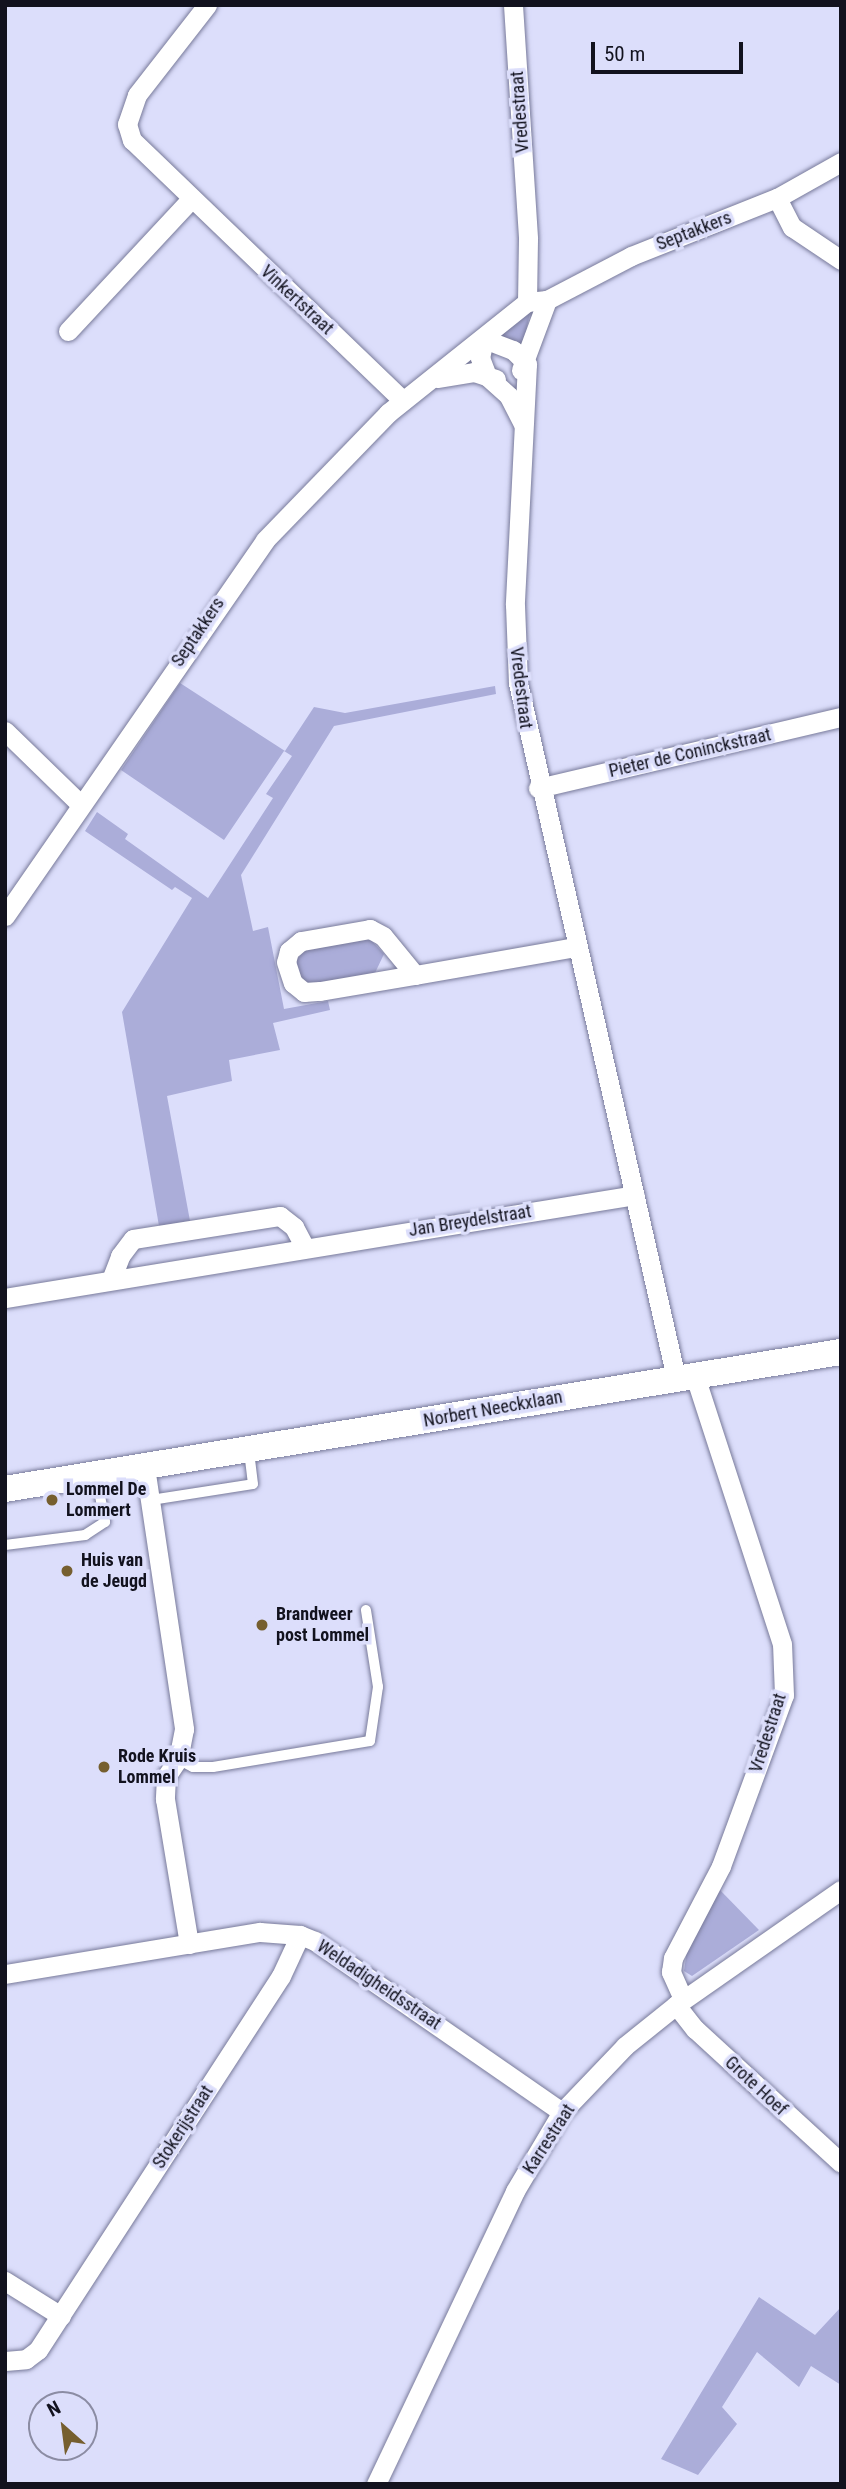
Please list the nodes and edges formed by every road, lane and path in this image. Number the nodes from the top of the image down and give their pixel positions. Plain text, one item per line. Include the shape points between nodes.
1 (206, 5) edge
2 (513, 5) edge
3 (841, 162) edge
4 (777, 198) junction
5 (190, 200) junction
6 (841, 260) edge
7 (547, 300) junction
8 (527, 302) junction
9 (68, 331) dead end
10 (484, 339) junction
11 (527, 364) junction
12 (487, 376) junction
13 (429, 380) junction
14 (402, 401) junction
15 (523, 424) junction
16 (841, 717) edge
17 (5, 730) edge
18 (538, 788) junction
19 (81, 805) junction
20 (5, 916) edge
21 (575, 947) junction
22 (415, 975) junction
23 (635, 1195) junction
24 (305, 1248) junction
25 (111, 1280) junction
26 (5, 1298) edge
27 (841, 1352) edge
28 (686, 1377) junction
29 (249, 1449) junction
30 (145, 1467) junction
31 (96, 1475) junction
32 (5, 1489) edge
33 (151, 1500) junction
34 (5, 1545) edge
35 (366, 1610) dead end
36 (178, 1759) junction
37 (841, 1890) edge
38 (300, 1936) junction
39 (189, 1944) junction
40 (5, 1974) edge
41 (680, 2002) junction
42 (562, 2112) junction
43 (841, 2163) edge
44 (5, 2281) edge
45 (61, 2316) junction
46 (5, 2361) edge
47 (376, 2484) edge

1 - 5 street, Vinkertstraat via 137,95 127,124 145,156
2 - 8 street, Vredestraat via 528,239
3 - 4 street, Septakkers
4 - 6 street via 792,227
4 - 7 street, Septakkers via 631,256
5 - 9 street
5 - 14 street, Vinkertstraat
7 - 8 street, Septakkers
7 - 11 street via 530,338
8 - 10 street, Septakkers
10 - 11 street via 513,349
10 - 12 street via 480,358
10 - 13 street, Septakkers
11 - 12 street, Septakkers via 515,378 503,382
11 - 15 street, Vredestraat
12 - 13 street, Septakkers via 456,373
12 - 15 street via 509,396
13 - 14 street, Septakkers
14 - 19 street, Septakkers via 325,473 265,540
15 - 18 street, Vredestraat via 514,642
16 - 18 street, Pieter de Coninckstraat
17 - 19 street
18 - 21 street, Vredestraat
19 - 20 street, Septakkers
21 - 22 street
21 - 23 street, Vredestraat
22 - 22 street via 304,992 286,973 286,962 289,951 301,941 370,929 383,936
23 - 24 street, Jan Breydelstraat
23 - 28 street, Vredestraat
24 - 25 street, Jan Breydelstraat
24 - 25 street via 294,1227 280,1216 133,1240 120,1256
25 - 26 street, Jan Breydelstraat
27 - 28 main road, Norbert Neeckxlaan
28 - 29 main road, Norbert Neeckxlaan
28 - 41 street, Vredestraat via 782,1644 784,1695 721,1866 673,1958 671,1972
29 - 30 main road, Norbert Neeckxlaan
29 - 33 lane via 253,1484
30 - 31 main road, Norbert Neeckxlaan
30 - 33 street
31 - 32 main road, Norbert Neeckxlaan
31 - 34 lane via 106,1522 85,1535
33 - 36 street via 184,1729
35 - 36 lane via 378,1687 370,1741 213,1767 193,1767
36 - 39 street via 166,1777 165,1799
37 - 41 street, Karrestraat
38 - 39 street, Weldadigheidsstraat via 260,1932
38 - 42 street, Weldadigheidsstraat via 315,1941
38 - 45 street, Stokerijstraat via 281,1976
39 - 40 street, Weldadigheidsstraat
41 - 42 street, Karrestraat via 625,2046
41 - 43 street, Grote Hoef via 695,2029
42 - 47 street, Karrestraat via 515,2191
44 - 45 street
45 - 46 street, Stokerijstraat via 38,2350 26,2359

